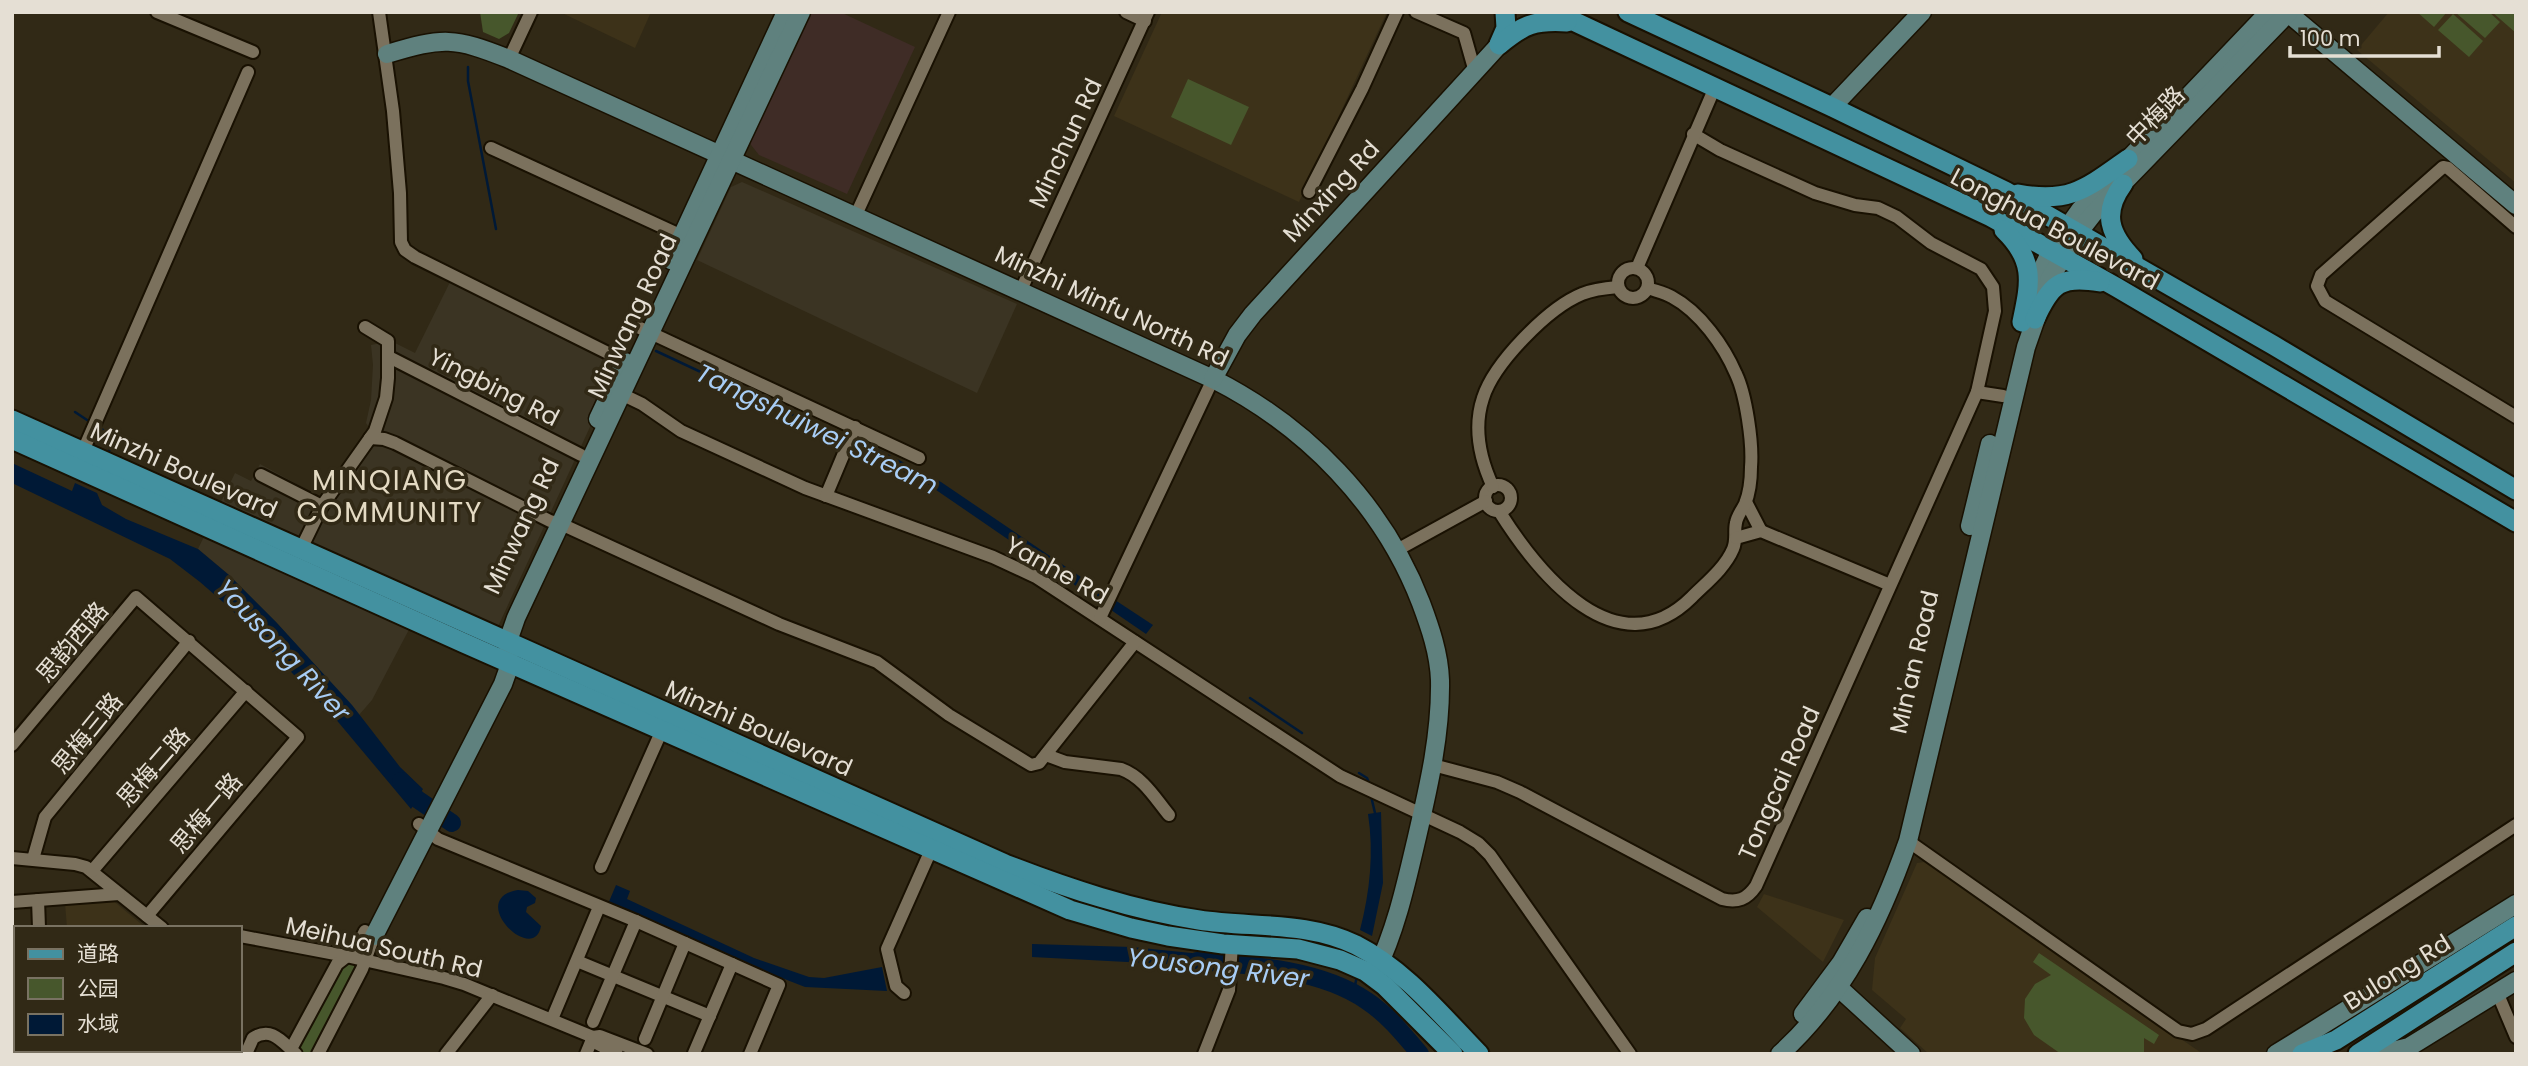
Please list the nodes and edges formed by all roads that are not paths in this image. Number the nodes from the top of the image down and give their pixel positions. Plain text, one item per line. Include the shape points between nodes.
1 (157, 12) edge
2 (379, 12) edge
3 (531, 12) edge
4 (786, 12) edge
5 (801, 12) edge
6 (949, 12) edge
7 (1126, 12) edge
8 (1397, 12) edge
9 (1416, 12) edge
10 (1505, 12) edge
11 (1554, 12) edge
12 (1922, 12) edge
13 (2269, 12) edge
14 (1629, 13) edge
15 (2289, 13) edge
16 (1147, 16) edge
17 (1577, 23) junction
18 (1499, 45) junction
19 (253, 52) dead end
20 (387, 54) junction
21 (509, 59) junction
22 (248, 72) dead end
23 (1475, 72) junction
24 (1714, 87) junction
25 (1832, 107) junction
26 (1693, 134) junction
27 (491, 148) dead end
28 (726, 157) junction
29 (2128, 159) junction
30 (2123, 184) junction
31 (2005, 191) junction
32 (1308, 192) dead end
33 (2516, 205) edge
34 (855, 217) junction
35 (1991, 217) junction
36 (2516, 227) edge
37 (2073, 229) junction
38 (682, 236) junction
39 (2056, 254) junction
40 (1637, 268) junction
41 (2144, 270) junction
42 (1618, 287) junction
43 (2116, 287) junction
44 (1648, 288) junction
45 (1021, 290) junction
46 (2029, 321) junction
47 (365, 327) dead end
48 (645, 330) junction
49 (389, 357) junction
50 (630, 364) junction
51 (1213, 379) junction
52 (617, 392) junction
53 (1977, 392) junction
54 (2003, 396) junction
55 (2516, 417) edge
56 (853, 431) junction
57 (14, 433) edge
58 (370, 438) junction
59 (581, 455) junction
60 (85, 458) junction
61 (919, 458) dead end
62 (108, 472) junction
63 (261, 475) dead end
64 (1493, 487) junction
65 (2516, 490) edge
66 (826, 496) junction
67 (1486, 501) junction
68 (1746, 502) junction
69 (322, 506) junction
70 (1499, 511) junction
71 (2516, 522) edge
72 (556, 523) junction
73 (1761, 531) junction
74 (1736, 538) junction
75 (302, 549) junction
76 (1396, 550) junction
77 (1891, 585) junction
78 (1101, 615) junction
79 (189, 641) junction
80 (1135, 642) junction
81 (504, 650) junction
82 (246, 691) junction
83 (662, 730) junction
84 (12, 745) edge
85 (1046, 755) junction
86 (1433, 765) junction
87 (1422, 814) junction
88 (1169, 815) dead end
89 (424, 825) junction
90 (2516, 825) edge
91 (1909, 841) junction
92 (931, 850) junction
93 (12, 858) edge
94 (33, 859) junction
95 (601, 867) dead end
96 (92, 871) junction
97 (119, 894) junction
98 (38, 900) junction
99 (12, 902) edge
100 (2516, 904) edge
101 (599, 907) junction
102 (147, 916) junction
103 (636, 922) junction
104 (39, 926) edge
105 (160, 926) edge
106 (2516, 926) edge
107 (370, 934) junction
108 (242, 936) edge
109 (685, 943) junction
110 (1232, 951) junction
111 (2516, 952) edge
112 (346, 956) junction
113 (365, 960) junction
114 (577, 961) junction
115 (1366, 962) junction
116 (732, 964) junction
117 (613, 976) junction
118 (2516, 981) edge
119 (1839, 988) junction
120 (900, 989) dead end
121 (2497, 992) junction
122 (492, 995) junction
123 (663, 997) junction
124 (710, 1016) junction
125 (552, 1019) junction
126 (593, 1022) dead end
127 (593, 1037) junction
128 (2516, 1037) edge
129 (645, 1039) dead end
130 (294, 1051) edge
131 (694, 1053) edge
132 (246, 1054) edge
133 (318, 1054) edge
134 (446, 1054) edge
135 (586, 1054) edge
136 (617, 1054) edge
137 (646, 1054) edge
138 (750, 1054) edge
139 (1204, 1054) edge
140 (1453, 1054) edge
141 (1479, 1054) edge
142 (1630, 1054) edge
143 (1764, 1054) edge
144 (1780, 1054) edge
145 (1911, 1054) edge
146 (2276, 1054) edge
147 (2302, 1054) edge
148 (2358, 1054) edge
149 (2380, 1054) edge

1 - 19 street
2 - 20 street
3 - 21 street
4 - 28 main road, Minwang Rd
5 - 28 main road, Minwang Road
6 - 34 street
7 - 16 street
8 - 32 street
9 - 23 street via 1464,33
10 - 18 main road via 1506,28
11 - 17 main road, Longhua Boulevard
12 - 25 main road
13 - 29 main road, 中梅路
14 - 25 main road, Longhua Boulevard
15 - 30 main road, 中梅路
15 - 33 main road
16 - 45 street, Minchun Rd
17 - 18 main road via 1535,22
17 - 24 main road, Longhua Boulevard
18 - 23 main road, Minxing Rd
20 - 21 main road, Minzhi Minfu North Rd via 438,40 479,47
20 - 50 street via 405,250
21 - 28 main road, Minzhi Minfu North Rd
22 - 60 street via 99,415
23 - 51 main road, Minxing Rd via 1252,314
24 - 26 street
24 - 35 main road, Longhua Boulevard
25 - 31 main road, Longhua Boulevard
26 - 40 street
26 - 53 street, Tongcai Road via 1815,193 1887,211 1931,243 1980,269 1996,298
27 - 38 street
28 - 34 main road, Minzhi Minfu North Rd
28 - 38 main road, Minwang Rd
28 - 48 main road, Minwang Road
29 - 31 main road via 2088,187 2066,196
29 - 37 main road, 中梅路
30 - 37 main road, 中梅路
30 - 41 main road via 2111,206 2111,225 2119,244
31 - 37 main road, Longhua Boulevard
34 - 45 main road, Minzhi Minfu North Rd
35 - 39 main road, Longhua Boulevard
35 - 46 main road via 2020,247 2029,271
36 - 55 street via 2443,167 2321,275 2317,286 2325,300
37 - 39 main road, 中梅路
37 - 41 main road, Longhua Boulevard
38 - 48 main road, Minwang Rd
39 - 43 main road, Longhua Boulevard
39 - 46 main road, Min'an Road via 2028,300
40 - 42 street via 1620,274
40 - 44 street via 1648,278
41 - 65 main road, Longhua Boulevard
42 - 44 street via 1624,295 1636,298
42 - 64 street via 1580,295 1557,309 1490,382 1482,399 1478,430 1482,464
43 - 46 main road via 2086,280 2064,281 2052,288
43 - 71 main road, Longhua Boulevard
44 - 68 street via 1691,310 1737,374 1746,407 1752,467
45 - 51 main road, Minzhi Minfu North Rd
46 - 54 main road, Min'an Road
46 - 91 main road, Min'an Road
47 - 49 street via 388,341
48 - 50 main road, Minwang Rd
48 - 56 street
49 - 58 street via 386,398
49 - 59 street, Yingbing Rd
50 - 52 main road, Minwang Rd
51 - 76 main road, Minzhi Minfu North Rd via 1268,411 1311,444 1349,483
51 - 78 street
52 - 59 main road, Minwang Rd
52 - 66 street, Yanhe Rd via 681,431
52 - 72 main road, Minwang Road
53 - 54 street
53 - 77 street, Tongcai Road
54 - 143 main road, Min'an Road via 1890,864 1870,912 1840,963 1811,1006
56 - 61 street
56 - 66 street
57 - 60 main road, Minzhi Boulevard
58 - 69 street
58 - 72 street via 405,448
59 - 72 main road, Minwang Rd
60 - 62 main road, Minzhi Boulevard
62 - 75 main road, Minzhi Boulevard
62 - 81 main road, Minzhi Boulevard
63 - 69 street
64 - 67 street via 1486,493
64 - 70 street via 1504,486 1511,495 1508,507
66 - 78 street, Yanhe Rd via 1018,568
67 - 70 street
67 - 76 street
68 - 73 street
68 - 74 street via 1735,523
69 - 75 street
70 - 74 street via 1525,550 1581,606 1628,624 1663,619 1687,602 1719,569
72 - 81 main road, Minwang Road
72 - 85 street via 779,624 877,662 949,715 1031,765
73 - 74 street
73 - 77 street
75 - 81 main road, Minzhi Boulevard
76 - 86 main road, Minzhi Minfu North Rd via 1426,616 1436,654 1440,678
77 - 86 street, Tongcai Road via 1756,886 1742,900 1722,898 1508,786
78 - 80 street, Yanhe Rd
79 - 82 street
79 - 84 street, 思韵西路 via 136,597
79 - 94 street, 思梅三路 via 46,817
80 - 85 street
80 - 87 street, Yanhe Rd via 1323,765
81 - 83 main road, Minzhi Boulevard
81 - 89 main road via 503,684
81 - 115 main road, Minzhi Boulevard via 1047,880 1174,916 1311,931
82 - 96 street, 思梅二路
82 - 102 street, 思梅一路 via 298,737
83 - 92 main road, Minzhi Boulevard
83 - 95 street
85 - 88 street via 1130,772
86 - 87 main road, Minzhi Minfu North Rd
87 - 115 main road, Minzhi Minfu North Rd via 1394,927
87 - 142 street, Yanhe Rd via 1460,832 1490,855
89 - 101 street via 438,839
89 - 107 main road
90 - 91 street via 2192,1034 2178,1031
91 - 119 main road, Min'an Road via 1865,945
92 - 110 main road, Minzhi Boulevard via 1070,910
92 - 120 street via 887,948
93 - 94 street
94 - 96 street
96 - 97 street
97 - 98 street
97 - 102 street
98 - 99 street
98 - 104 street
100 - 146 main road
101 - 103 street
101 - 114 street
102 - 105 street
103 - 109 street
103 - 117 street
106 - 147 main road, Bulong Rd via 2336,1040
107 - 112 street
107 - 113 street
108 - 112 street, Meihua South Rd
109 - 116 street
109 - 123 street
110 - 115 main road, Minzhi Boulevard via 1298,949
110 - 139 street via 1225,1002
111 - 148 main road, Bulong Rd
112 - 113 street, Meihua South Rd
112 - 130 street via 337,964
113 - 122 street, Meihua South Rd via 444,978
113 - 133 street
114 - 117 street
114 - 125 street
115 - 140 main road, Minzhi Boulevard
115 - 141 main road, Minzhi Boulevard via 1406,979
116 - 124 street
116 - 138 street via 779,985
117 - 123 street
117 - 126 street
118 - 121 main road
119 - 144 main road, Min'an Road
119 - 145 main road
121 - 128 street
121 - 149 main road via 2409,1047
122 - 125 street, Meihua South Rd
122 - 134 street
123 - 124 street
123 - 129 street
124 - 131 street
125 - 127 street, Meihua South Rd
127 - 135 street
127 - 136 street
127 - 137 street
130 - 132 street via 266,1032 253,1038

